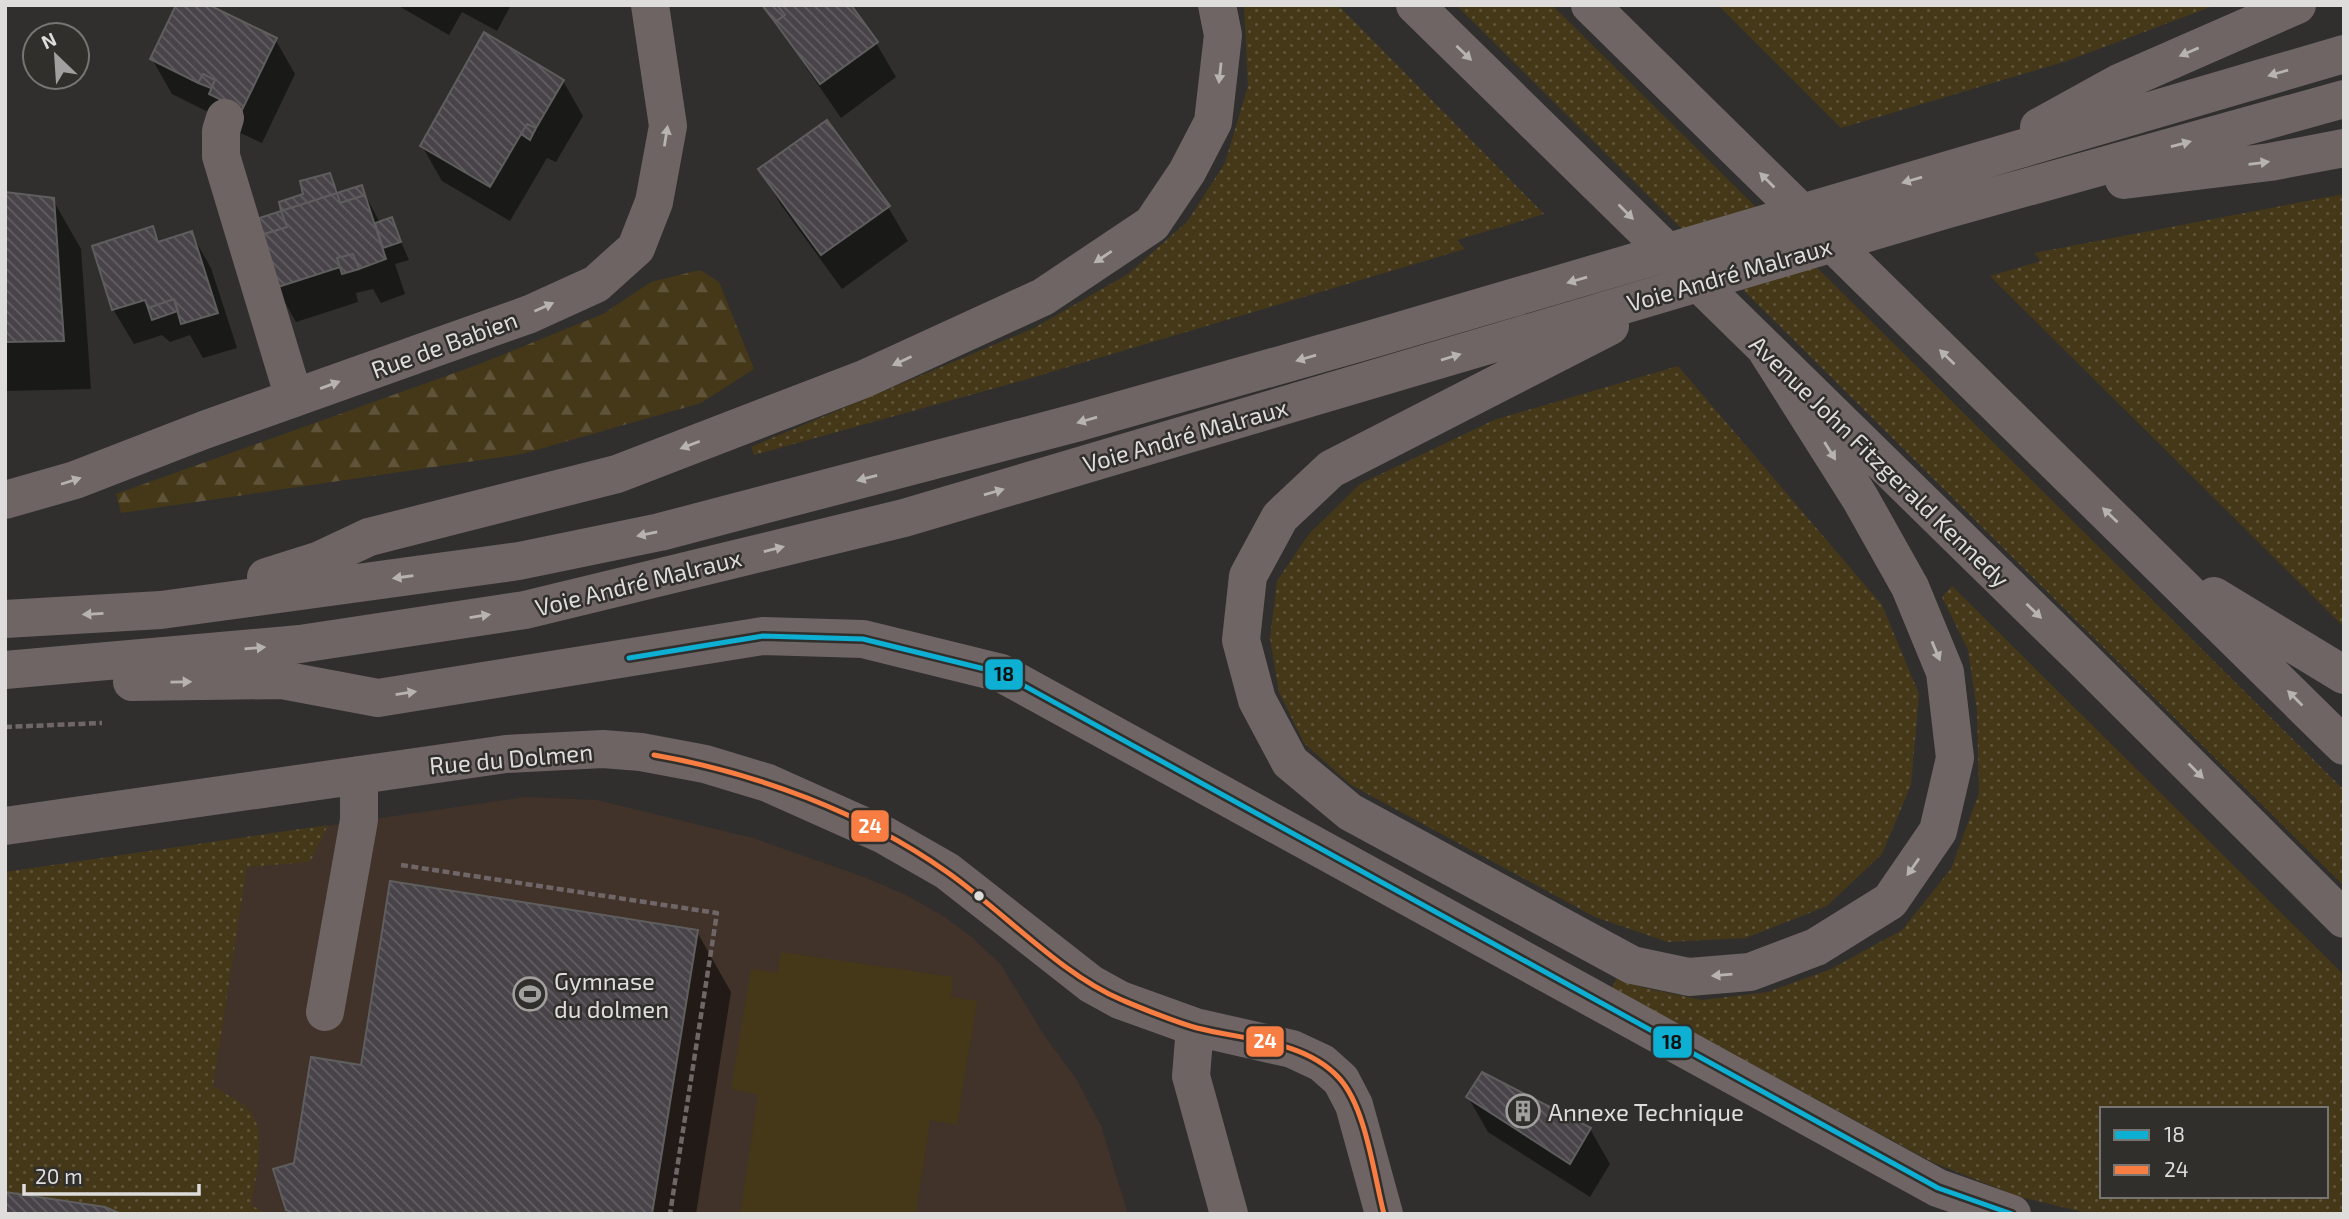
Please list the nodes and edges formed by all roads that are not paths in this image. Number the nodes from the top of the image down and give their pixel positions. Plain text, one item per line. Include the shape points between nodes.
1 (650, 5) edge
2 (1217, 5) edge
3 (1415, 5) edge
4 (1590, 5) edge
5 (1600, 5) edge
6 (2297, 5) edge
7 (1629, 43) junction
8 (2344, 54) edge
9 (2344, 99) edge
10 (225, 118) dead end
11 (2344, 148) edge
12 (1978, 161) junction
13 (1997, 195) junction
14 (1681, 288) junction
15 (1768, 351) junction
16 (293, 398) junction
17 (5, 500) edge
18 (2160, 562) junction
19 (161, 610) junction
20 (5, 619) edge
21 (11, 670) edge
22 (2344, 676) edge
23 (2344, 746) edge
24 (359, 775) junction
25 (5, 826) edge
26 (2344, 919) edge
27 (325, 1012) dead end
28 (1195, 1027) junction
29 (1229, 1214) edge
30 (1384, 1214) edge
31 (2012, 1214) edge

16 -> 1 street, Rue de Babien via 530,314 596,284 636,248 654,202 668,126
2 -> 19 main road via 1223,35 1213,122 1187,172 1152,224 1042,296 864,379 617,474 369,537 320,560
3 -> 15 main road, Avenue John Fitzgerald Kennedy
4 - 7 main road
5 - 7 main road
6 -> 12 main road via 2119,83
18 -> 7 main road
8 -> 12 main road, Voie André Malraux
13 -> 9 main road, Voie André Malraux
10 - 16 street via 221,156
13 -> 11 main road via 2270,162
12 -> 19 main road, Voie André Malraux via 1079,422 660,532 519,561
13 - 14 main road, Voie André Malraux
15 -> 14 main road via 1910,587 1945,672 1955,758 1938,831 1890,901 1816,947 1750,972 1689,977 1632,965 1350,812 1290,762 1257,700 1241,640 1248,576 1280,517 1331,469
21 -> 14 main road, Voie André Malraux via 300,644 526,610 904,518
15 -> 26 main road, Avenue John Fitzgerald Kennedy
17 -> 16 street, Rue de Babien via 75,480
18 - 22 main road
23 -> 18 main road
19 -> 20 main road, Voie André Malraux
21 -> 31 main road via 68,683 282,680 378,698 763,636 863,639 1001,673 1938,1188
24 - 25 street, Rue du Dolmen
24 - 27 street via 359,820
24 - 28 street, Rue du Dolmen via 568,749 641,752 705,764 768,783 884,835 947,872 1091,984 1120,1000
28 - 29 street via 1191,1076
28 - 30 street, Rue du Dolmen via 1292,1049 1322,1063 1341,1080 1362,1125

